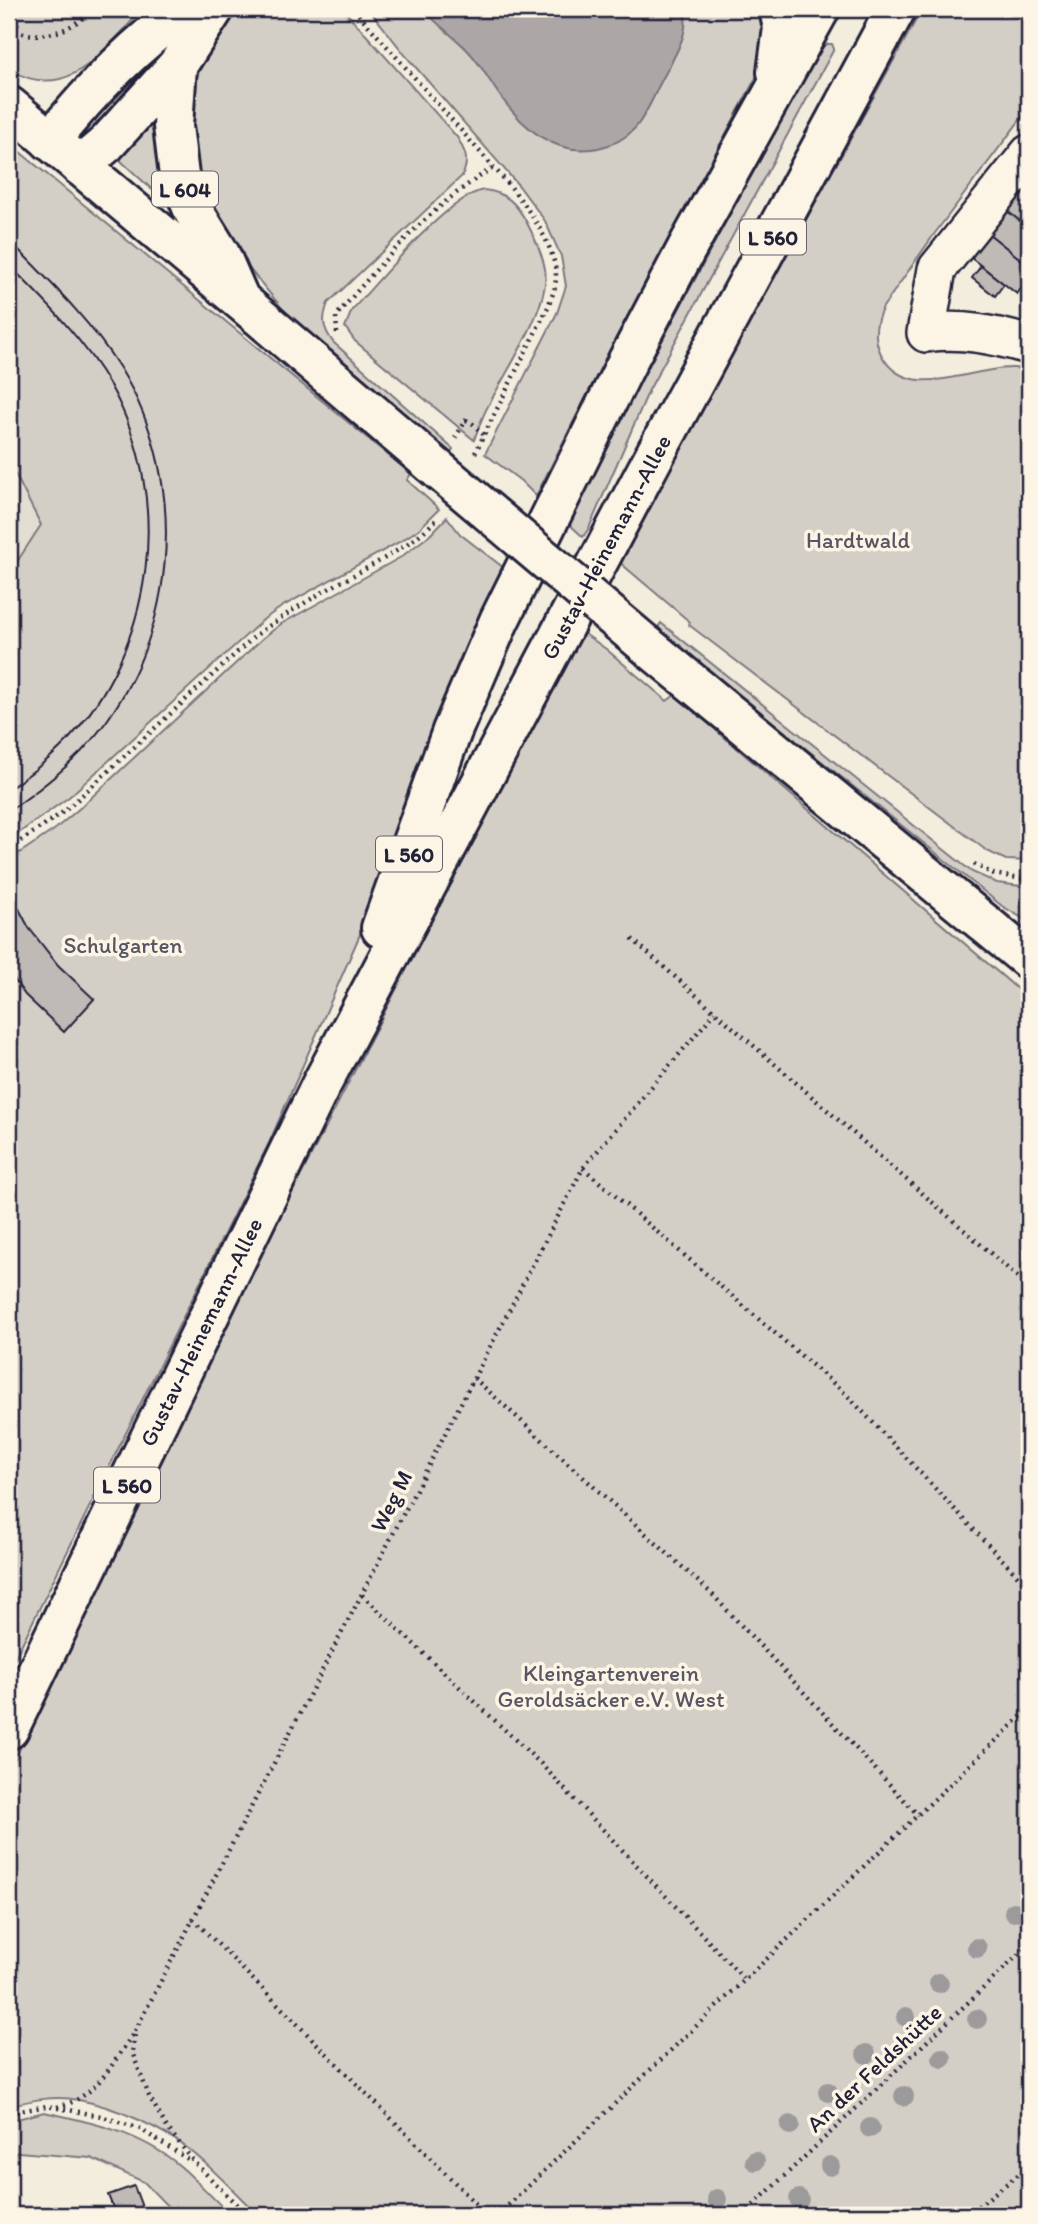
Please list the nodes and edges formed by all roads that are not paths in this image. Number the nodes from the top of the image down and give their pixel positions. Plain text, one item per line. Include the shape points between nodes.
1 (185, 9) edge
2 (214, 9) edge
3 (779, 9) edge
4 (820, 9) edge
5 (893, 9) edge
6 (177, 66) junction
7 (774, 93) junction
8 (9, 106) edge
9 (50, 141) junction
10 (1029, 154) edge
11 (80, 166) junction
12 (240, 300) junction
13 (1029, 345) edge
14 (1029, 960) edge
15 (320, 1087) junction
16 (9, 1728) edge

1 - 9 main road via 108,74
2 - 6 main road, L 604
3 - 7 main road via 783,29
4 - 7 main road, Gustav-Heinemann-Allee / L 560
5 - 15 main road, Gustav-Heinemann-Allee / L 560
6 - 11 main road, L 604
6 - 12 main road, L 604 via 173,126 179,176
7 - 15 main road, Gustav-Heinemann-Allee / L 560 via 628,360 499,621 452,731
8 - 9 main road
9 - 11 main road
10 - 13 street via 937,269 926,332 987,334
11 - 12 main road
12 - 14 main road, bridge via 456,457 645,644
15 - 16 main road, Gustav-Heinemann-Allee / L 560

